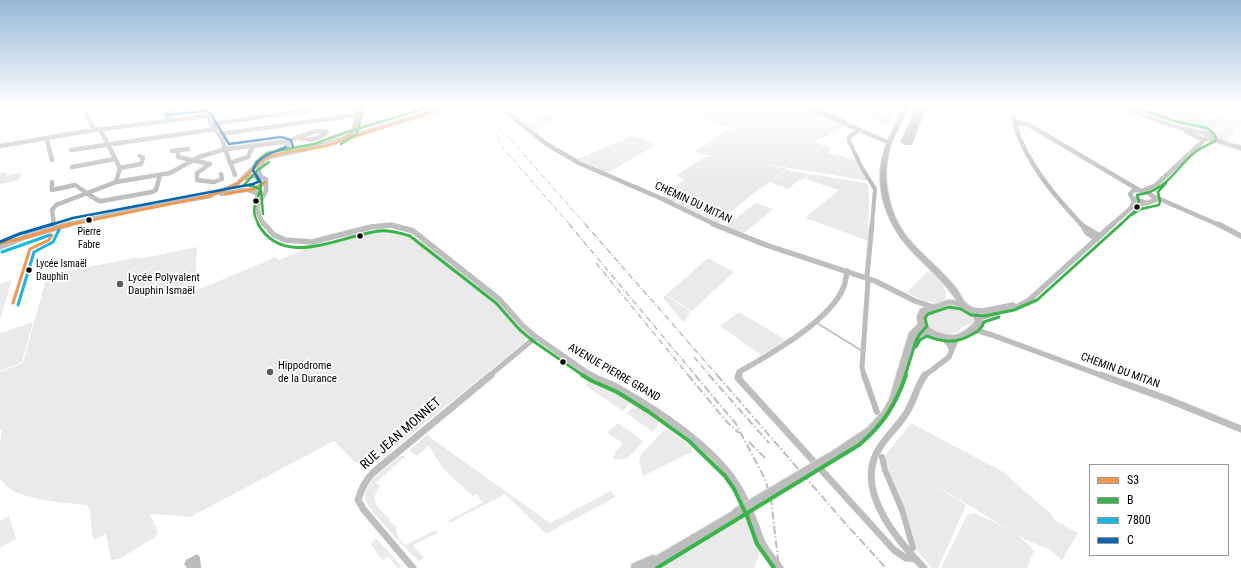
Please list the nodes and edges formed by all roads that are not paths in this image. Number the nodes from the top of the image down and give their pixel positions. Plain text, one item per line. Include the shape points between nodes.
1 (79, 133) edge
2 (102, 133) edge
3 (193, 133) edge
4 (231, 133) edge
5 (308, 133) edge
6 (326, 133) edge
7 (359, 133) edge
8 (532, 133) edge
9 (865, 133) edge
10 (895, 133) edge
11 (1017, 133) edge
12 (1042, 133) edge
13 (1190, 133) edge
14 (220, 134) joint
15 (354, 134) joint
16 (1194, 134) junction
17 (297, 136) junction
18 (45, 138) junction
19 (346, 138) junction
20 (1208, 139) junction
21 (885, 141) dead end
22 (285, 143) junction
23 (1199, 143) junction
24 (109, 145) junction
25 (0, 146) edge
26 (253, 146) junction
27 (1241, 148) edge
28 (188, 149) dead end
29 (225, 149) junction
30 (71, 150) dead end
31 (178, 150) junction
32 (172, 151) dead end
33 (288, 152) junction
34 (140, 156) dead end
35 (269, 158) junction
36 (115, 159) junction
37 (52, 160) dead end
38 (193, 160) junction
39 (230, 163) junction
40 (72, 167) dead end
41 (120, 168) junction
42 (221, 174) dead end
43 (160, 175) junction
44 (235, 175) dead end
45 (261, 176) junction
46 (242, 179) junction
47 (1121, 180) junction
48 (52, 182) dead end
49 (116, 182) junction
50 (265, 182) junction
51 (237, 184) junction
52 (1156, 185) junction
53 (247, 190) junction
54 (1140, 190) junction
55 (1132, 191) junction
56 (88, 193) junction
57 (209, 196) junction
58 (1133, 198) junction
59 (1154, 198) junction
60 (1146, 203) junction
61 (258, 205) junction
62 (1131, 208) junction
63 (54, 228) junction
64 (1241, 236) edge
65 (20, 238) junction
66 (1099, 238) junction
67 (0, 242) edge
68 (0, 247) edge
69 (847, 271) junction
70 (948, 285) junction
71 (1034, 296) junction
72 (915, 301) junction
73 (949, 302) junction
74 (963, 304) junction
75 (933, 307) junction
76 (972, 310) junction
77 (923, 311) junction
78 (979, 321) junction
79 (922, 324) junction
80 (970, 330) junction
81 (930, 332) junction
82 (992, 335) junction
83 (941, 336) junction
84 (536, 337) junction
85 (957, 337) junction
86 (952, 350) junction
87 (908, 352) junction
88 (1241, 429) edge
89 (672, 552) junction
90 (915, 559) junction
91 (412, 568) edge
92 (636, 568) edge
93 (647, 568) edge
94 (780, 568) edge
95 (924, 568) edge

1 - 18 street
2 - 24 street
3 - 24 street
4 - 14 street
5 - 17 street
6 - 17 street via 309,140
7 - 15 street
8 - 69 street, CHEMIN DU MITAN via 583,165 658,197 701,220 766,245
9 - 21 street
10 - 70 main road via 884,161 888,212 904,239
11 - 66 street via 1029,160 1058,200 1083,226
12 - 47 street
13 - 16 main road
14 - 29 street
15 - 19 street
16 - 20 main road
16 - 23 street
17 - 22 street
18 - 25 street
18 - 37 street
19 - 33 street
19 - 35 street via 315,149
20 - 23 street
20 - 27 main road
22 - 26 street
22 - 33 street via 288,145
23 - 52 street
24 - 30 street
24 - 36 street
26 - 29 street
26 - 39 street via 249,156
28 - 31 street
29 - 38 street
29 - 39 street
31 - 32 street
31 - 38 street via 178,157
33 - 35 street
33 - 46 street via 264,160
34 - 41 street via 143,158 141,164
35 - 45 street via 259,167
36 - 40 street
36 - 41 street
38 - 42 street via 210,164 197,173 197,180 218,182 222,179
38 - 43 street via 173,172
39 - 44 street
41 - 49 street
43 - 49 street
43 - 56 street via 156,190 152,192 102,202
45 - 46 street
45 - 50 street via 265,178
46 - 51 street
47 - 54 street
47 - 55 street
48 - 56 street via 52,190 75,185
49 - 56 street
50 - 53 street via 259,187
50 - 61 street via 266,191
51 - 53 street via 238,188
51 - 57 street
52 - 54 street
52 - 59 street via 1152,191
53 - 57 street
53 - 61 street, AVENUE PIERRE GRAND via 257,193
54 - 55 street
54 - 59 street
55 - 58 street via 1130,194
56 - 63 street via 53,208
57 - 63 street
58 - 60 street
58 - 62 street
59 - 60 street
59 - 64 street
60 - 62 street
61 - 84 street, AVENUE PIERRE GRAND via 258,216 266,228 274,236 291,242 312,242 378,226 397,226 412,231 499,299
62 - 66 street
63 - 65 street
65 - 67 street
65 - 68 street
66 - 71 street
69 - 72 street, CHEMIN DU MITAN via 894,289
69 - 90 street via 844,288 827,310 795,337 740,372 738,378 894,550 906,558
70 - 73 main road via 951,294
70 - 74 main road
71 - 76 street via 1014,305 987,311
71 - 78 street via 1016,307
72 - 75 street, CHEMIN DU MITAN
72 - 77 street, CHEMIN DU MITAN
73 - 74 main road
73 - 75 main road
74 - 76 main road
75 - 77 main road
76 - 78 main road
77 - 79 main road via 920,317
78 - 80 main road
78 - 82 street, CHEMIN DU MITAN
79 - 81 main road
79 - 87 main road via 913,333
80 - 82 street, CHEMIN DU MITAN
80 - 85 main road
81 - 83 main road
81 - 87 main road via 923,332 917,336
82 - 88 street, CHEMIN DU MITAN
83 - 85 main road
83 - 86 street
84 - 91 street, RUE JEAN MONNET via 400,449 367,478 362,487 358,500 364,510
84 - 94 street, AVENUE PIERRE GRAND via 592,376 647,405 692,437 738,486 762,542
85 - 86 street
86 - 90 street via 948,358 925,375 919,383 906,415 881,445 873,465 872,488 876,502 889,527
87 - 89 main road, bridge via 893,400 870,431
89 - 92 main road
89 - 93 main road
90 - 95 street

